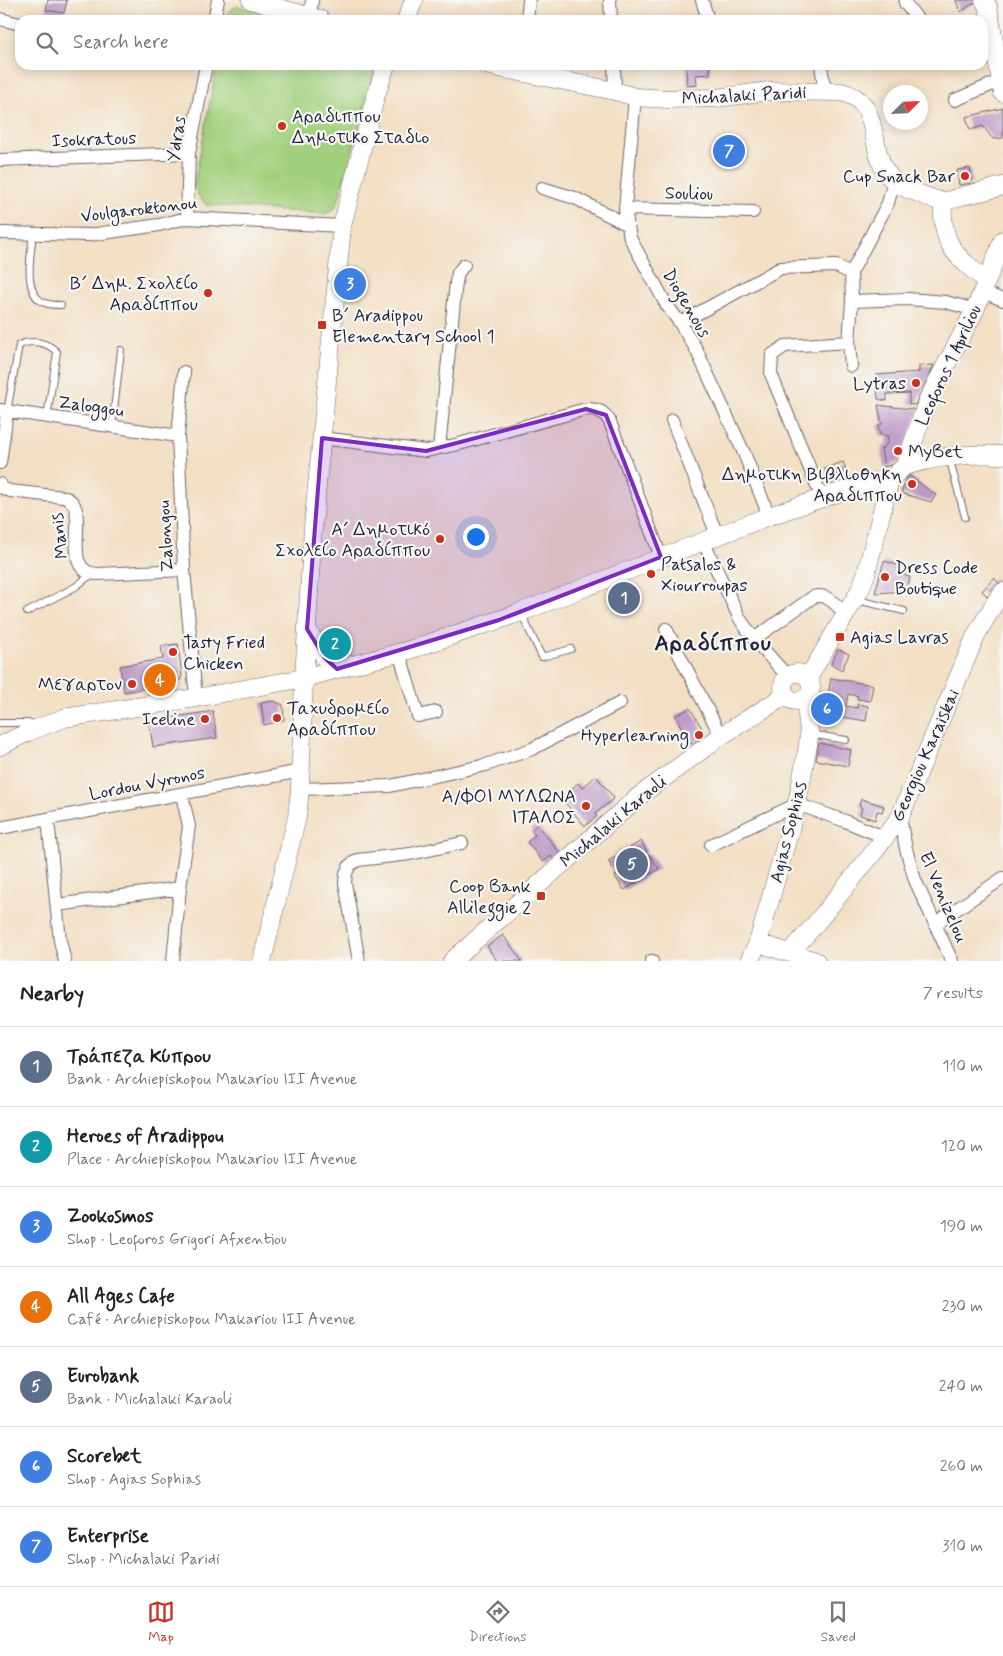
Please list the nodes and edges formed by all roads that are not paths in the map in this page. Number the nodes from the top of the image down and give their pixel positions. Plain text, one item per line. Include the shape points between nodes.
1 (218, 0) edge
2 (251, 0) edge
3 (414, 0) edge
4 (529, 0) edge
5 (610, 0) edge
6 (702, 0) edge
7 (906, 1) edge
8 (986, 4) edge
9 (314, 12) edge
10 (215, 15) edge
11 (408, 15) edge
12 (528, 15) edge
13 (611, 15) edge
14 (706, 15) edge
15 (915, 15) edge
16 (0, 19) edge
17 (15, 23) edge
18 (1003, 23) edge
19 (205, 70) edge
20 (384, 70) edge
21 (526, 70) edge
22 (614, 70) edge
23 (822, 70) edge
24 (1002, 87) edge
25 (615, 91) junction
26 (825, 92) junction
27 (636, 98) junction
28 (955, 100) dead end
29 (190, 153) junction
30 (0, 160) edge
31 (894, 181) junction
32 (1003, 186) edge
33 (542, 188) dead end
34 (943, 201) junction
35 (625, 209) junction
36 (753, 212) dead end
37 (187, 218) junction
38 (628, 225) junction
39 (342, 226) junction
40 (0, 234) edge
41 (33, 234) junction
42 (1003, 240) edge
43 (464, 265) dead end
44 (851, 273) junction
45 (985, 287) junction
46 (1003, 300) edge
47 (852, 301) junction
48 (61, 305) dead end
49 (975, 310) junction
50 (680, 323) junction
51 (849, 342) junction
52 (120, 350) dead end
53 (851, 366) dead end
54 (184, 372) dead end
55 (4, 411) edge
56 (47, 417) junction
57 (672, 420) dead end
58 (112, 426) junction
59 (178, 436) junction
60 (322, 438) junction
61 (439, 448) junction
62 (1003, 454) edge
63 (949, 456) junction
64 (0, 463) edge
65 (905, 466) junction
66 (890, 480) junction
67 (867, 483) junction
68 (0, 484) edge
69 (822, 498) junction
70 (884, 503) junction
71 (769, 516) junction
72 (965, 517) dead end
73 (710, 538) junction
74 (661, 558) junction
75 (184, 570) junction
76 (92, 574) junction
77 (1003, 592) edge
78 (855, 600) junction
79 (904, 611) dead end
80 (27, 612) dead end
81 (521, 612) junction
82 (846, 615) junction
83 (666, 628) dead end
84 (307, 629) junction
85 (754, 640) junction
86 (570, 649) dead end
87 (400, 652) junction
88 (337, 669) junction
89 (788, 677) junction
90 (304, 678) junction
91 (808, 678) junction
92 (786, 696) junction
93 (196, 698) junction
94 (805, 699) junction
95 (620, 703) dead end
96 (436, 712) dead end
97 (0, 723) edge
98 (42, 727) junction
99 (809, 734) junction
100 (720, 736) junction
101 (846, 740) dead end
102 (0, 746) edge
103 (301, 771) junction
104 (300, 789) junction
105 (182, 795) junction
106 (797, 804) junction
107 (900, 817) junction
108 (48, 819) junction
109 (0, 828) edge
110 (884, 837) junction
111 (462, 843) dead end
112 (711, 845) dead end
113 (1003, 878) edge
114 (180, 888) junction
115 (56, 905) junction
116 (936, 923) junction
117 (758, 943) junction
118 (790, 953) junction
119 (65, 961) edge
120 (173, 961) edge
121 (262, 961) edge
122 (359, 961) edge
123 (452, 961) edge
124 (749, 961) edge
125 (816, 961) edge
126 (952, 961) edge

1 - 10 street
2 - 9 main road
3 - 11 main road
4 - 12 street
5 - 13 street
6 - 14 street
7 - 15 street
8 - 18 main road
8 - 24 main road
16 - 17 street
19 - 29 street, Ydras
20 - 39 main road
21 - 25 main road, Michalaki Paridi
22 - 25 street
23 - 26 street
24 - 28 street
25 - 27 main road, Michalaki Paridi
26 - 27 main road, Michalaki Paridi via 769,90 717,98
26 - 31 main road, Michalaki Paridi via 851,94 860,99 871,120 878,156
27 - 35 street, Diogenous
29 - 30 street, Isokratous
29 - 37 street, Ydras
31 - 34 main road, Michalaki Paridi via 909,190
31 - 44 street via 888,203
32 - 34 main road
33 - 38 street via 575,198
34 - 45 main road via 942,219 950,246
35 - 36 street, Souliou
35 - 38 street, Diogenous
37 - 39 street, Voulgaroktonou
37 - 41 street, Voulgaroktonou via 89,234
38 - 50 street, Diogenous via 630,238 652,280
39 - 60 main road
40 - 41 street, Voulgaroktonou
41 - 48 lane via 31,289 37,299 46,304
42 - 45 main road, Leoforos 1 Apriliou
43 - 61 street via 456,282
44 - 47 street
44 - 50 street via 836,266 781,268
45 - 46 street
45 - 49 main road, Leoforos 1 Apriliou
47 - 49 street via 946,302
47 - 51 street
49 - 65 main road, Leoforos 1 Apriliou via 928,399
50 - 71 street, Diogenous via 696,349 744,453
51 - 53 street
51 - 69 street via 784,346 772,355 771,374
52 - 58 lane
54 - 59 street, Zalongou
55 - 56 street, Zaloggou
55 - 56 lane via 19,345 27,341 50,345 57,352
55 - 64 street
56 - 58 street, Zaloggou
57 - 73 street
58 - 59 street, Zaloggou
59 - 75 street, Zalongou
60 - 61 street via 395,449 426,451
60 - 84 main road
61 - 74 street via 586,409 601,410 610,422
62 - 63 main road
63 - 65 main road
63 - 72 lane
65 - 66 main road, Leoforos 1 Apriliou
66 - 67 main road
66 - 70 main road
67 - 69 main road
67 - 70 main road via 874,487
68 - 76 street, Manis via 10,491 70,500 76,509 77,560 84,571
69 - 71 main road
70 - 78 main road via 866,574
71 - 73 main road
73 - 74 main road
73 - 85 street via 732,604
74 - 81 main road
75 - 76 street, Manis
75 - 93 street, Zalongou
76 - 80 lane via 76,587
77 - 107 main road, Georgiou Karaiskai via 976,635
78 - 79 lane
78 - 82 main road
81 - 86 lane via 542,658
81 - 87 main road
82 - 85 street via 828,598 818,595
82 - 91 main road
83 - 100 street
84 - 88 main road via 325,658
84 - 90 main road
85 - 89 street
87 - 88 main road
87 - 96 street via 418,716
88 - 90 main road
89 - 91 main road via 796,673
89 - 92 main road via 784,684
90 - 93 main road
90 - 103 main road
91 - 94 main road via 811,687
92 - 94 main road via 793,701
92 - 100 main road, Michalaki Karaoli
93 - 98 main road via 64,718
94 - 99 main road, Agias Sophias
95 - 104 street via 532,749 486,765 390,786
97 - 98 lane via 29,723
98 - 102 main road
99 - 101 lane
99 - 106 main road, Agias Sophias
100 - 123 main road, Michalaki Karaoli via 638,797
103 - 104 main road
103 - 105 street, Lordou Vyronos
104 - 121 main road
105 - 108 street, Lordou Vyronos
105 - 114 street via 189,826
106 - 110 street
106 - 112 street
106 - 117 main road, Agias Sophias
107 - 110 main road, Georgiou Karaiskai
107 - 116 street, El Venizelou via 915,880
108 - 109 street, Lordou Vyronos
108 - 115 street
110 - 118 main road, Georgiou Karaiskai
111 - 122 street via 358,860 350,865 345,883
113 - 116 street
114 - 115 street
114 - 120 street
115 - 119 street
116 - 126 street, El Venizelou
117 - 118 main road
117 - 124 main road, Agias Sophias
118 - 125 main road

